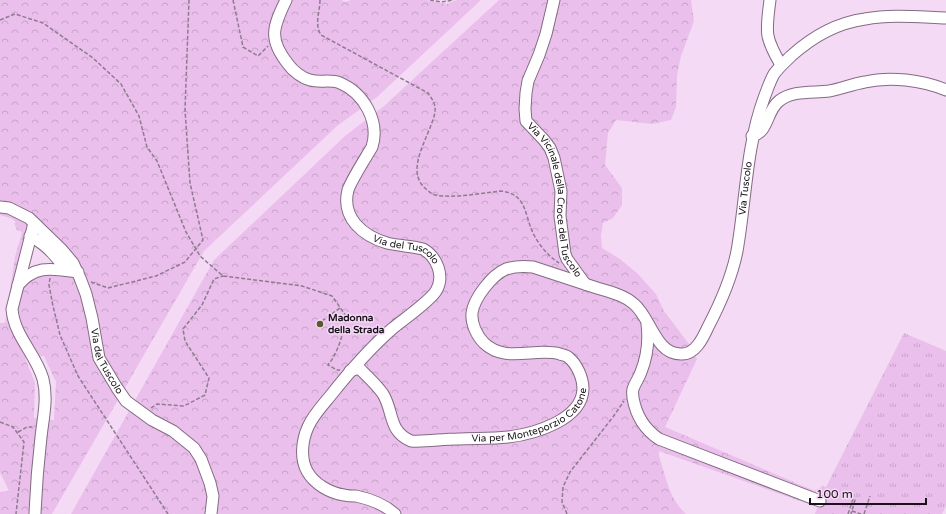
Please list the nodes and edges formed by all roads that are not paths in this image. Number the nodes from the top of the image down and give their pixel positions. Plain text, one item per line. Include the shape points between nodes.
1 (286, 0) edge
2 (554, 0) edge
3 (770, 0) edge
4 (946, 18) edge
5 (781, 65) junction
6 (946, 90) edge
7 (752, 136) junction
8 (0, 207) edge
9 (34, 223) junction
10 (30, 236) junction
11 (65, 270) junction
12 (79, 275) junction
13 (585, 284) junction
14 (18, 285) junction
15 (640, 310) junction
16 (363, 357) junction
17 (352, 369) junction
18 (338, 385) junction
19 (375, 386) junction
20 (820, 501) dead end
21 (35, 514) edge
22 (211, 514) edge
23 (395, 514) edge

1 - 16 street, Via del Tuscolo via 276,26 275,40 283,58 290,67 308,80 338,82 353,90 369,108 374,140 347,198 349,215 354,224 367,234 383,241 428,251 440,272 440,283 435,292
2 - 13 street, Via Vicinale della Croce del Tuscolo via 546,34 527,87 526,117 550,148 554,158 561,191 560,216 565,254
3 - 5 street via 767,36
4 - 5 street, Via Tuscolo via 879,17 847,23 831,28 812,39
5 - 7 street, Via Tuscolo via 770,82
6 - 7 street via 913,81 882,80 866,81 832,91 793,95 776,104 762,131
7 - 15 street, Via Tuscolo via 735,258 725,289 700,342 686,354 671,352 657,340
8 - 9 street, Via del Tuscolo via 20,213
9 - 10 street
9 - 12 street, Via del Tuscolo via 62,250
10 - 11 street via 44,245
10 - 14 street
11 - 12 street
11 - 14 street via 51,269 30,273
12 - 22 street, Via del Tuscolo via 92,318 99,358 126,401 152,420 173,431 194,448 210,482 213,496
13 - 15 street, Via Tuscolo via 627,299
13 - 19 street, Via per Monteporzio Catone via 533,267 506,269 492,278 472,314 474,328 484,343 501,353 552,352 568,356 583,381 583,396 576,410 561,420 535,432 508,437 411,441 394,426 388,403
14 - 21 street via 13,316 18,331 36,363 45,398
15 - 20 street via 646,323 646,358 632,390 640,421 652,434 659,439
16 - 17 street, Via del Tuscolo
16 - 19 street via 366,372
17 - 18 street, Via del Tuscolo
17 - 19 street via 359,368
18 - 19 street via 360,376
18 - 23 street, Via del Tuscolo via 307,428 302,450 307,471 313,479 333,492 369,500

